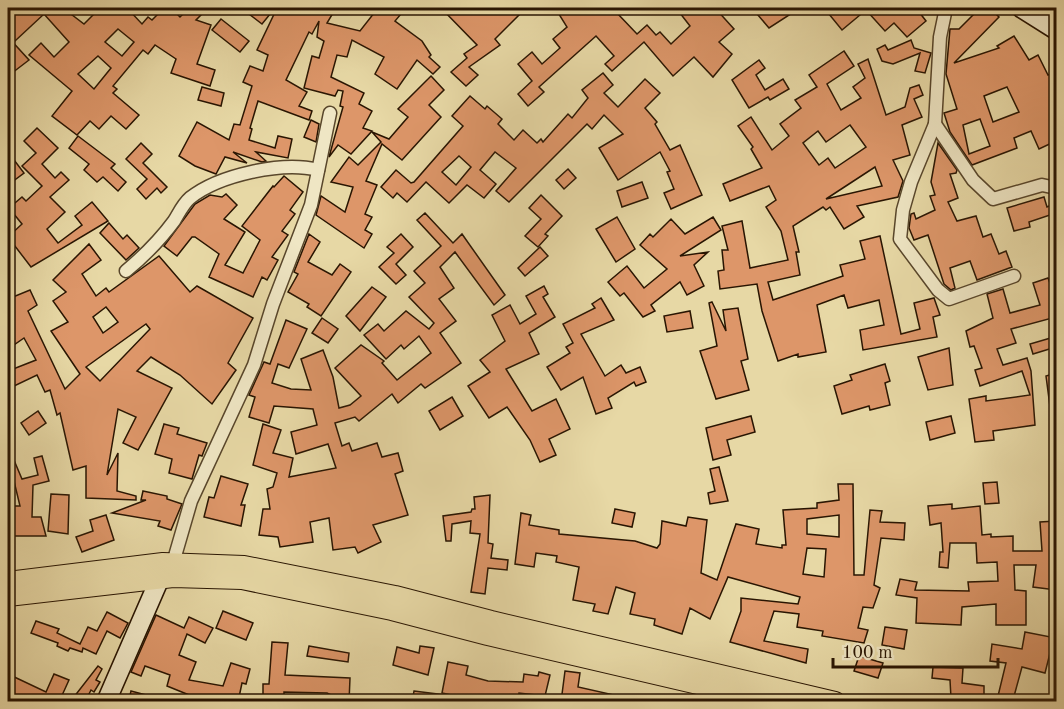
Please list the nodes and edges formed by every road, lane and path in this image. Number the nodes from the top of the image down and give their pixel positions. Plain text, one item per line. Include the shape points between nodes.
1 (946, 8) edge
2 (1021, 8) edge
3 (1056, 30) edge
4 (330, 113) dead end
5 (935, 124) junction
6 (318, 170) junction
7 (1056, 188) edge
8 (126, 271) dead end
9 (1014, 276) dead end
10 (173, 563) junction
11 (160, 579) junction
12 (8, 582) edge
13 (8, 596) edge
14 (106, 702) edge
15 (775, 702) edge
16 (835, 702) edge

1 - 5 street via 940,37
2 - 3 street
4 - 6 street
5 - 7 street via 973,180 993,199 1042,185
5 - 9 street via 911,182 900,239 949,299
6 - 8 street via 300,167 247,173 218,182 190,199 148,253
6 - 10 street via 310,205 254,364 191,501
10 - 12 main road
10 - 16 main road via 244,566 395,596
11 - 13 main road
11 - 14 street
11 - 15 main road via 254,582 392,610

